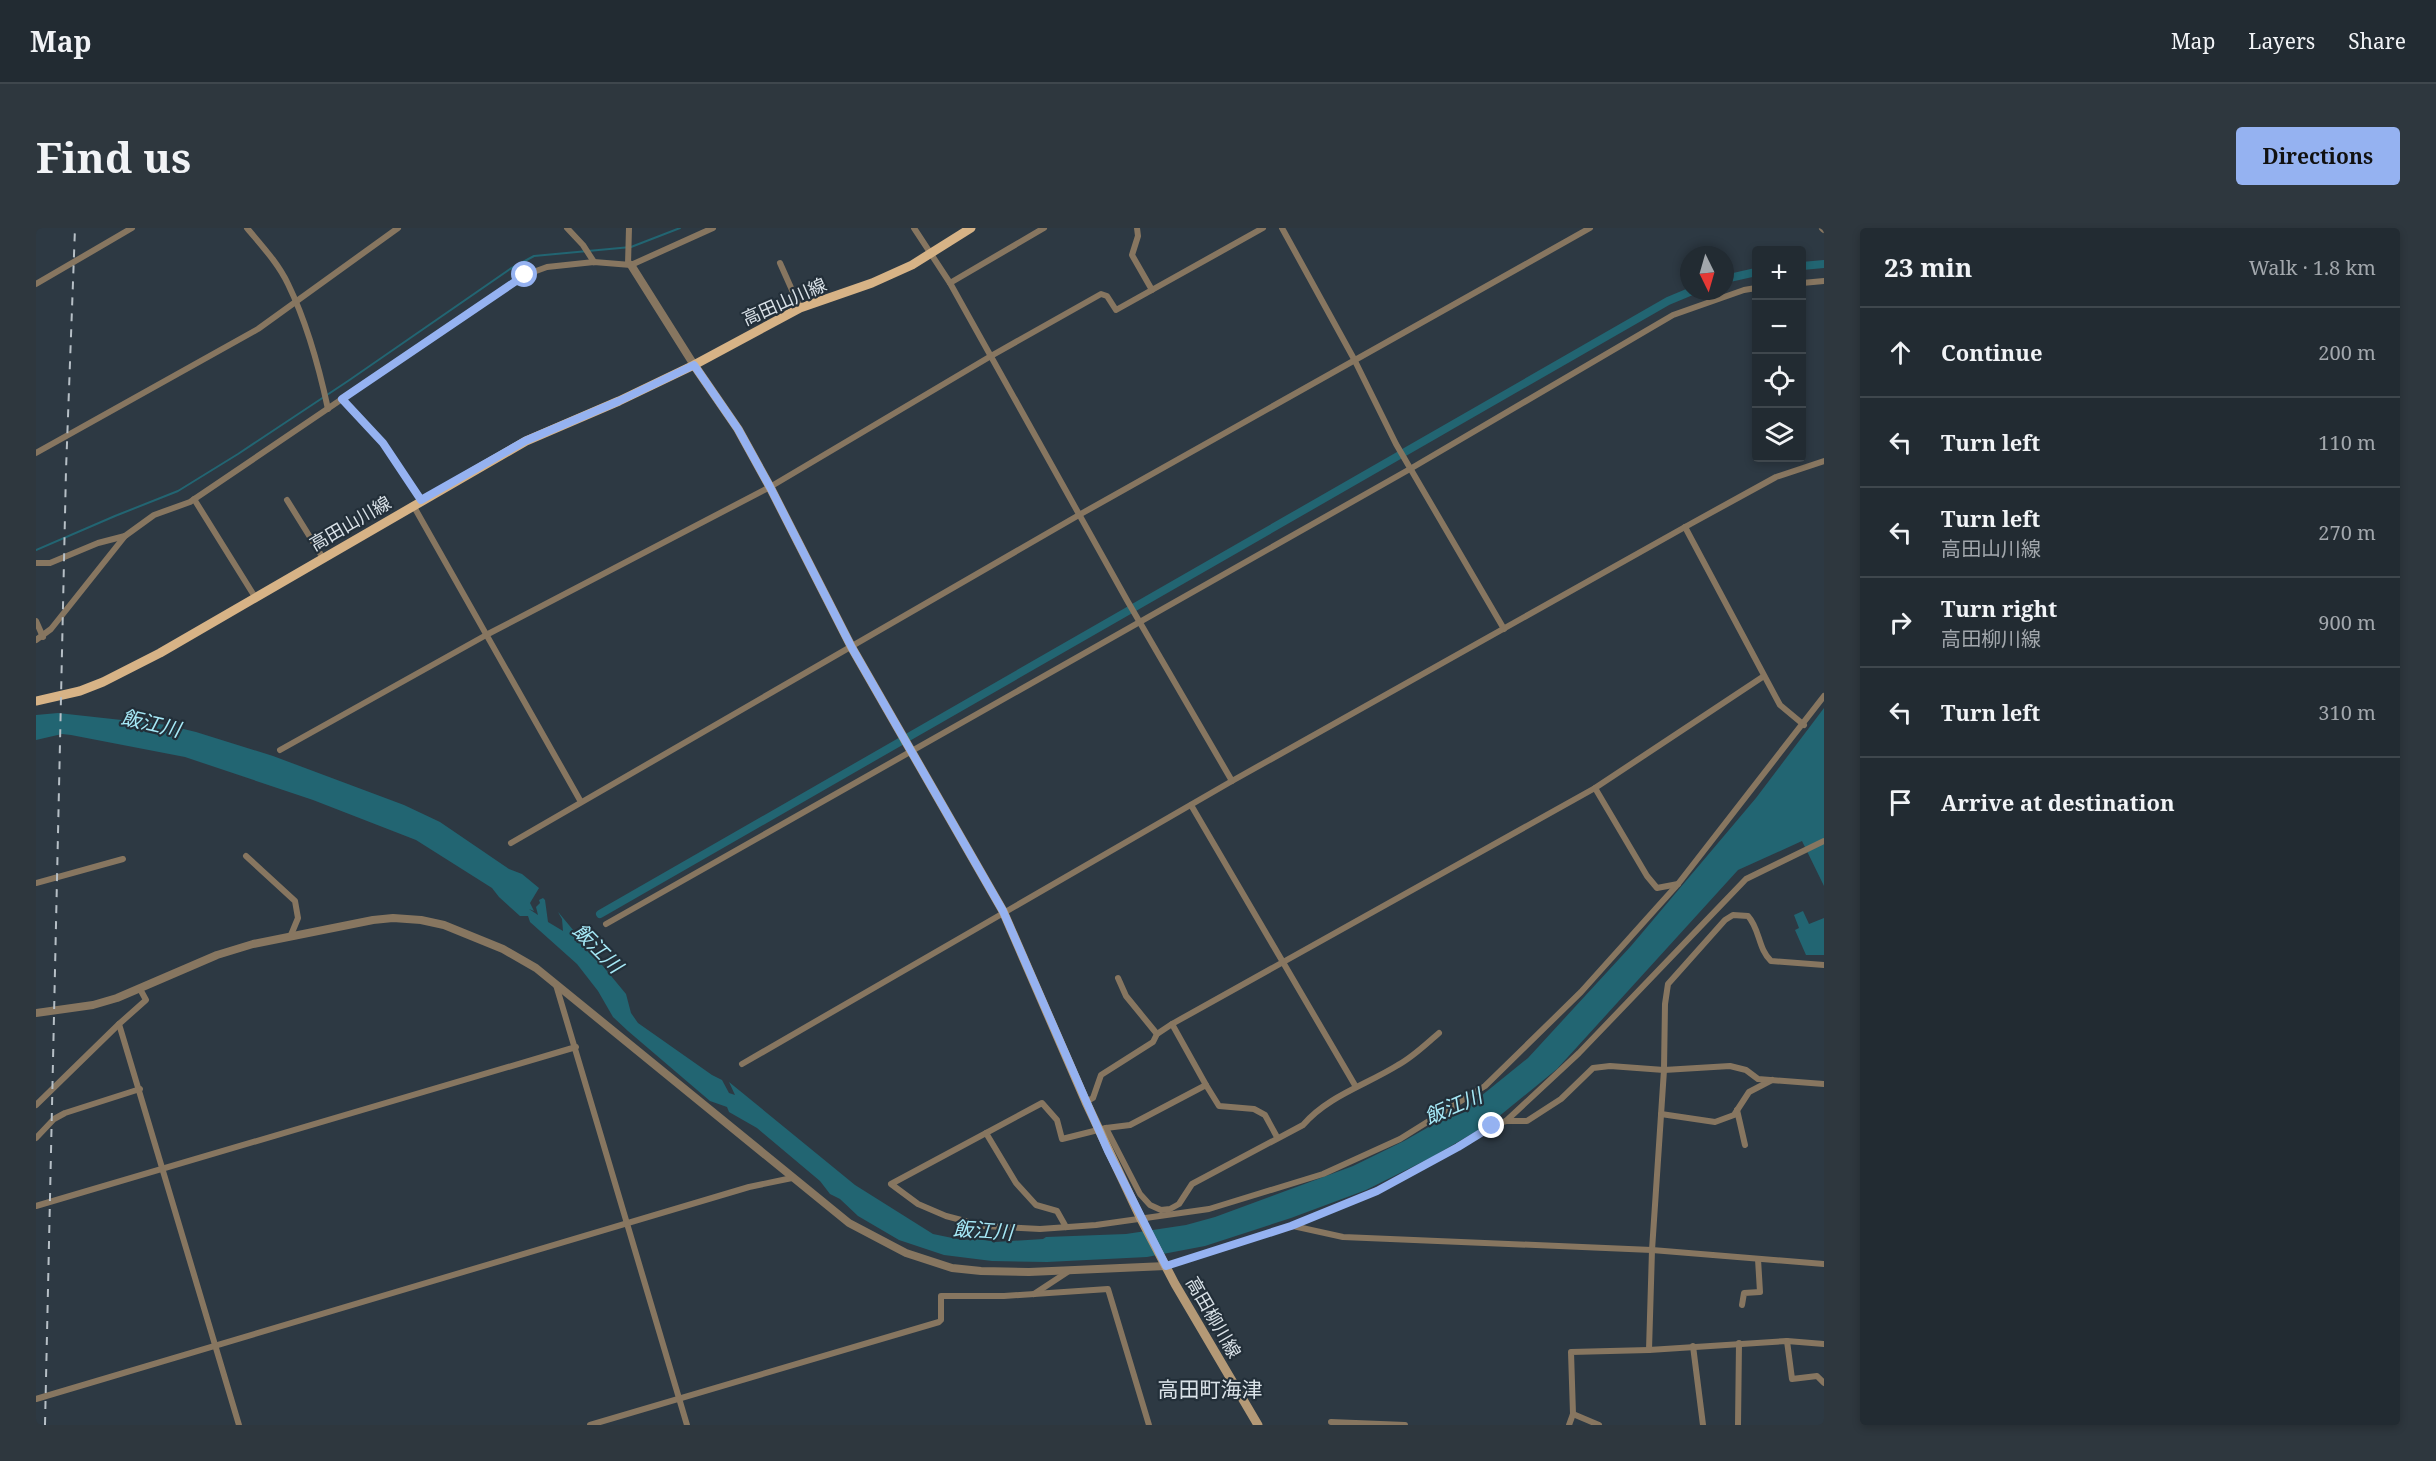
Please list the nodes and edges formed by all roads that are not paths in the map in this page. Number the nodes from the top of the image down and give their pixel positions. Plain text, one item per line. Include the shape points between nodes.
1 (132, 228) edge
2 (247, 228) edge
3 (398, 228) edge
4 (567, 228) edge
5 (629, 228) edge
6 (711, 228) edge
7 (914, 228) edge
8 (971, 228) edge
9 (1044, 228) edge
10 (1137, 228) edge
11 (1263, 228) edge
12 (1282, 228) edge
13 (1590, 228) edge
14 (930, 255) junction
15 (594, 262) junction
16 (780, 263) dead end
17 (630, 264) junction
18 (1824, 281) edge
19 (950, 283) junction
20 (1806, 283) edge
21 (36, 284) edge
22 (1752, 289) edge
23 (1152, 290) junction
24 (295, 302) junction
25 (800, 308) junction
26 (991, 356) junction
27 (1354, 360) junction
28 (694, 365) junction
29 (342, 399) junction
30 (328, 409) junction
31 (36, 453) edge
32 (1824, 461) edge
33 (1409, 466) junction
34 (770, 487) junction
35 (194, 499) junction
36 (287, 500) dead end
37 (417, 503) junction
38 (1079, 515) junction
39 (1685, 527) junction
40 (125, 536) junction
41 (323, 558) junction
42 (36, 563) edge
43 (255, 597) junction
44 (1139, 620) junction
45 (36, 621) edge
46 (1504, 629) junction
47 (488, 634) junction
48 (43, 637) junction
49 (36, 640) edge
50 (852, 648) junction
51 (1764, 676) junction
52 (1824, 696) edge
53 (36, 700) edge
54 (1804, 725) junction
55 (280, 750) dead end
56 (911, 750) junction
57 (1232, 781) junction
58 (1595, 788) junction
59 (581, 802) junction
60 (1191, 805) junction
61 (1824, 841) edge
62 (511, 843) dead end
63 (246, 856) dead end
64 (123, 859) dead end
65 (36, 883) edge
66 (1678, 884) junction
67 (1003, 911) junction
68 (606, 924) dead end
69 (291, 935) junction
70 (1283, 964) junction
71 (1824, 965) edge
72 (1118, 978) dead end
73 (556, 985) junction
74 (140, 989) junction
75 (36, 1013) edge
76 (119, 1024) junction
77 (1172, 1024) junction
78 (1439, 1033) dead end
79 (1157, 1034) junction
80 (576, 1047) junction
81 (742, 1064) dead end
82 (1664, 1070) junction
83 (1773, 1080) junction
84 (1824, 1084) edge
85 (1206, 1085) junction
86 (1356, 1088) junction
87 (140, 1089) junction
88 (1086, 1102) junction
89 (36, 1106) edge
90 (1737, 1110) junction
91 (1661, 1114) junction
92 (1506, 1121) junction
93 (1102, 1129) junction
94 (986, 1133) junction
95 (1277, 1137) junction
96 (36, 1138) edge
97 (1745, 1145) dead end
98 (163, 1167) junction
99 (792, 1178) junction
100 (36, 1206) edge
101 (1141, 1219) junction
102 (628, 1223) junction
103 (1291, 1226) junction
104 (1066, 1227) junction
105 (1652, 1250) junction
106 (1758, 1259) junction
107 (1165, 1264) junction
108 (1824, 1264) edge
109 (1069, 1271) junction
110 (1033, 1295) junction
111 (1742, 1305) dead end
112 (1787, 1341) junction
113 (1739, 1343) junction
114 (1824, 1344) edge
115 (216, 1345) junction
116 (1693, 1346) junction
117 (1649, 1350) junction
118 (1824, 1383) edge
119 (680, 1398) junction
120 (36, 1399) edge
121 (1573, 1413) junction
122 (1331, 1422) dead end
123 (239, 1425) edge
124 (590, 1425) edge
125 (687, 1425) edge
126 (1149, 1425) edge
127 (1258, 1425) edge
128 (1405, 1425) edge
129 (1569, 1425) edge
130 (1599, 1425) edge
131 (1703, 1425) edge
132 (1738, 1425) edge

1 - 21 street
2 - 24 street via 279,269
3 - 24 street
4 - 15 street
5 - 17 street
6 - 17 street
7 - 14 street
8 - 14 main road, 高田山川線
9 - 19 street
10 - 23 street via 1132,255
11 - 23 street
12 - 27 street
13 - 27 street
14 - 19 street
14 - 25 main road, 高田山川線 via 872,283
15 - 17 street
15 - 29 street via 546,267 525,275
16 - 25 street
17 - 28 street
18 - 20 street
19 - 26 street
22 - 33 street via 1673,315
23 - 26 street via 1116,310 1107,296 1101,294
24 - 30 street
24 - 31 street via 258,329
25 - 28 main road, 高田山川線
26 - 34 street
26 - 38 street
27 - 33 street
27 - 38 street
28 - 34 main road, 高田柳川線 via 738,429
28 - 37 main road, 高田山川線 via 525,441
29 - 30 street
29 - 37 street via 383,443
30 - 35 street
32 - 39 street via 1776,477
33 - 44 street
33 - 46 street
34 - 47 street
34 - 50 main road, 高田柳川線
35 - 40 street via 145,520
35 - 43 street
36 - 41 street
37 - 41 main road, 高田山川線
37 - 47 street
38 - 44 street
38 - 50 street
39 - 46 street
39 - 51 street
40 - 42 street via 50,563
40 - 48 street
41 - 43 main road, 高田山川線
43 - 53 main road, 高田山川線 via 103,682
44 - 56 street
44 - 57 street
45 - 48 street
46 - 57 street
47 - 55 street
47 - 59 street
48 - 49 street
50 - 56 main road, 高田柳川線
50 - 59 street
51 - 54 street via 1780,705
51 - 58 street
52 - 54 street
54 - 66 street
56 - 67 main road, 高田柳川線
56 - 68 street
57 - 60 street
58 - 66 street via 1656,888
58 - 70 street
59 - 62 street
60 - 67 street
60 - 70 street
61 - 92 street via 1746,879 1579,1053
63 - 69 street via 295,902 298,918
64 - 65 street
66 - 101 street via 1534,1040 1468,1097 1400,1139 1323,1174 1209,1209
67 - 81 street
67 - 88 main road, 高田柳川線
69 - 73 street via 373,920 421,920 503,949
69 - 74 street via 217,955
70 - 77 street
70 - 86 street
71 - 82 street via 1771,961 1748,916 1733,915 1725,920 1668,984
72 - 79 street via 1126,996
73 - 80 street
73 - 99 street
74 - 75 street via 93,1005
74 - 76 street via 146,999
76 - 87 street
76 - 89 street
77 - 79 street
77 - 85 street
78 - 86 street via 1400,1064
79 - 88 street via 1153,1042 1101,1075 1093,1098
80 - 98 street
80 - 102 street
82 - 83 street via 1730,1066 1746,1070 1758,1079
82 - 91 street
82 - 92 street via 1593,1068 1561,1100 1527,1121
83 - 84 street
83 - 90 street via 1749,1092
85 - 93 street via 1130,1125
85 - 95 street via 1219,1106 1254,1109 1265,1115
86 - 95 street via 1327,1102 1302,1125
87 - 96 street via 65,1113
87 - 98 street
88 - 93 main road, 高田柳川線
90 - 91 street via 1715,1122
90 - 97 street
91 - 105 street
92 - 103 street via 1377,1191
93 - 94 street via 1062,1139 1057,1120 1042,1103
93 - 95 street via 1140,1194 1161,1210 1179,1204 1192,1184
93 - 101 main road, 高田柳川線
94 - 104 street via 1016,1183 1036,1204 1057,1211
94 - 104 street via 891,1184 918,1204 984,1226
98 - 100 street
98 - 115 street
99 - 102 street
99 - 109 street via 849,1223 929,1262 981,1271
101 - 104 street
101 - 107 main road, 高田柳川線
102 - 115 street
102 - 119 street
103 - 105 street via 1342,1237
103 - 107 street
105 - 106 street
105 - 117 street
106 - 108 street
106 - 111 street via 1760,1292 1744,1293
107 - 109 street
107 - 127 main road, 高田柳川線
109 - 110 street
110 - 119 street via 941,1296 939,1322
110 - 126 street via 1108,1289
112 - 113 street
112 - 114 street
112 - 118 street via 1792,1379 1817,1376
113 - 116 street
113 - 132 street
115 - 120 street
115 - 123 street
116 - 117 street
116 - 131 street
117 - 121 street via 1571,1352
119 - 124 street
119 - 125 street
121 - 129 street
121 - 130 street
122 - 128 street

